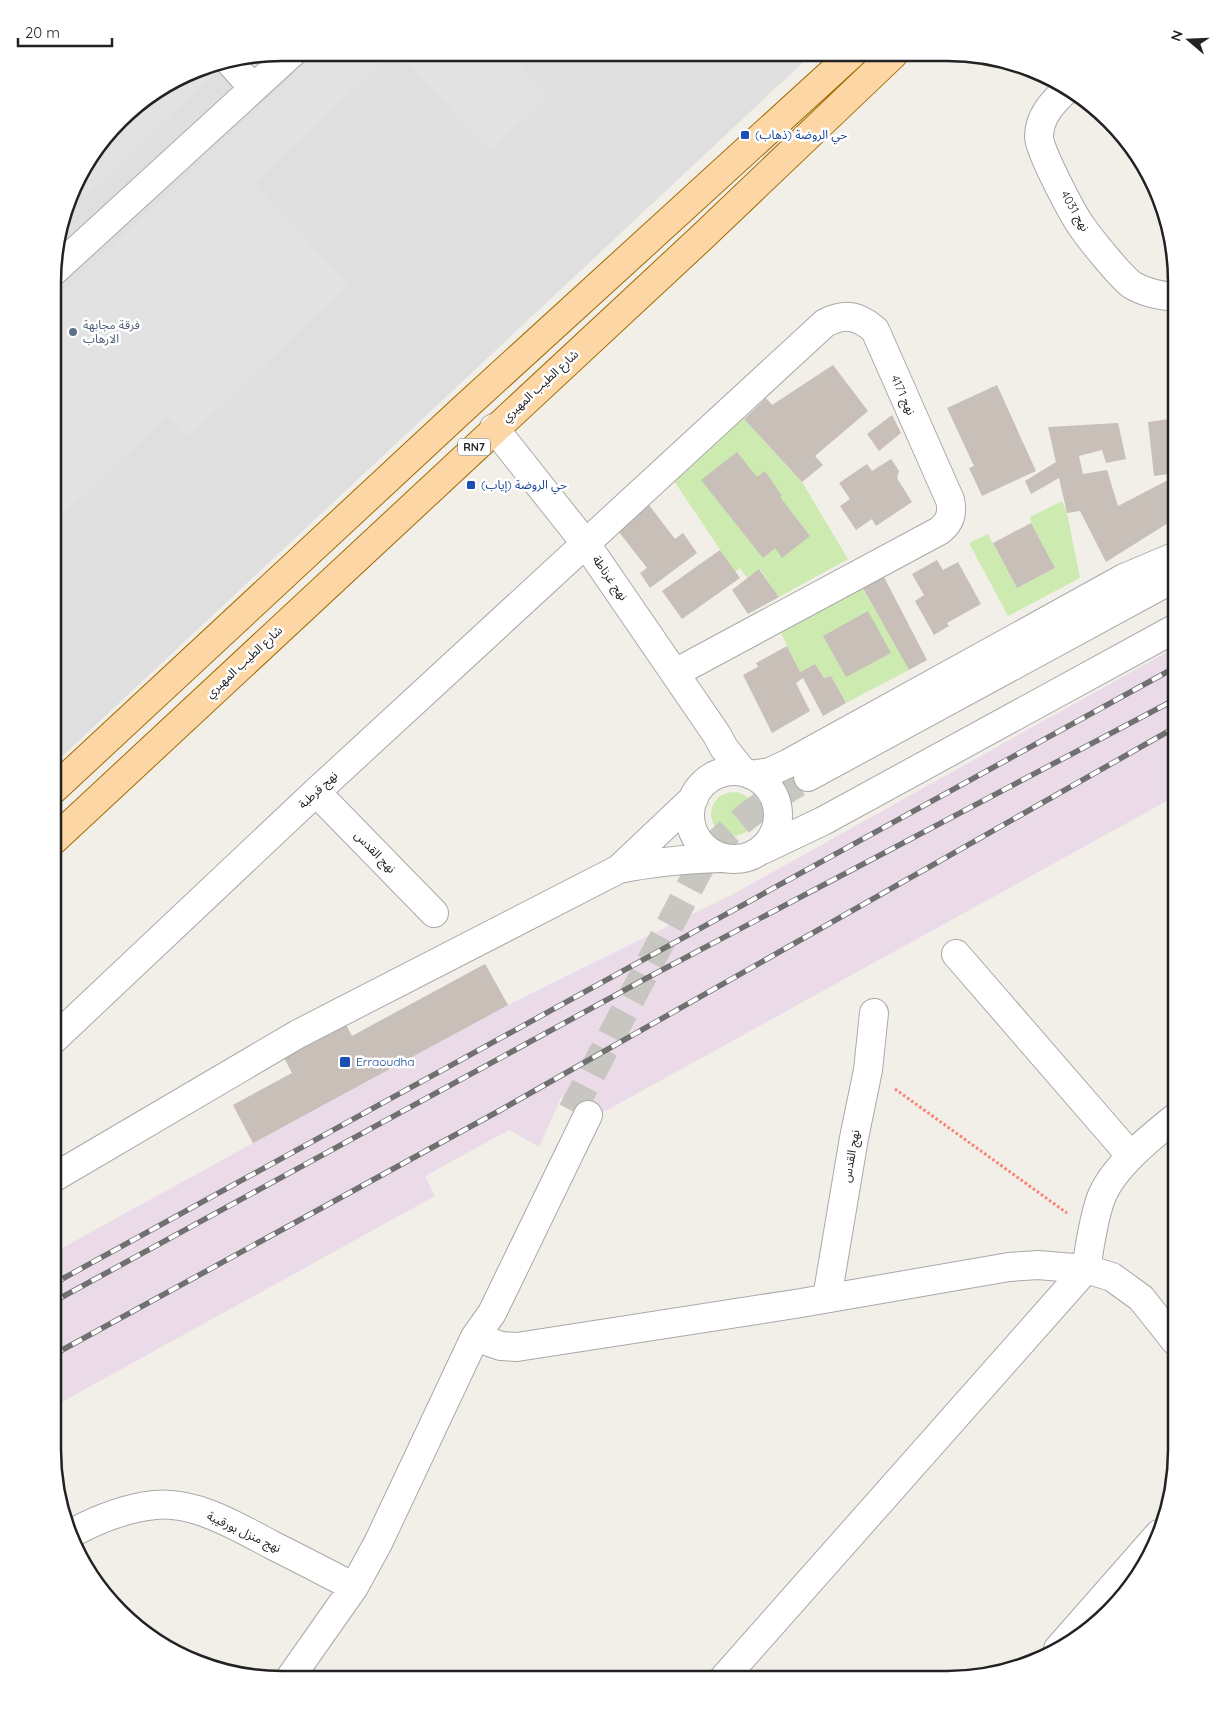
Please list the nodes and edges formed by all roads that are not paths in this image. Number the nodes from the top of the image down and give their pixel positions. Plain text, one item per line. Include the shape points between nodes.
1 (282, 61) edge
2 (844, 61) edge
3 (887, 61) edge
4 (234, 67) edge
5 (253, 88) junction
6 (1062, 94) edge
7 (62, 264) edge
8 (1168, 295) edge
9 (494, 428) junction
10 (586, 544) junction
11 (1168, 559) edge
12 (1168, 582) edge
13 (1168, 603) edge
14 (1168, 632) edge
15 (675, 674) junction
16 (717, 734) junction
17 (747, 773) junction
18 (61, 782) edge
19 (316, 792) junction
20 (698, 792) junction
21 (61, 833) edge
22 (762, 850) junction
23 (722, 858) junction
24 (619, 869) junction
25 (434, 913) dead end
26 (956, 954) dead end
27 (874, 1013) dead end
28 (61, 1032) edge
29 (580, 1113) tunnel mouth
30 (1168, 1123) edge
31 (1131, 1156) junction
32 (61, 1173) edge
33 (1086, 1269) junction
34 (827, 1298) junction
35 (1168, 1332) edge
36 (475, 1337) junction
37 (77, 1531) edge
38 (1141, 1555) edge
39 (354, 1587) junction
40 (1076, 1628) edge
41 (295, 1671) edge
42 (730, 1671) edge

1 - 5 street
2 - 18 main road, RN7
3 - 9 main road, شارع الطيب المهيري / RN7 via 701,238
4 - 5 street
5 - 7 street
6 - 8 street, نهج 4031 via 1048,108 1038,138 1081,226 1132,284 1149,292
9 - 10 street, نهج غرناطة
9 - 21 main road, شارع الطيب المهيري / RN7
10 - 15 street, نهج غرناطة
10 - 15 street, نهج 4171 via 825,323 837,317 856,317 875,330 950,500 952,508 946,526
10 - 19 street, نهج قرطبة
11 - 17 street via 1124,578 789,763 770,772
12 - 13 street via 812,784
14 - 22 street via 831,816
15 - 16 street, نهج غرناطة
16 - 17 street, نهج غرناطة via 724,748
16 - 20 street via 712,760
17 - 20 street via 728,771 714,776
17 - 22 street via 767,786 775,798 778,812 772,839
19 - 25 street, نهج القدس
19 - 28 street, نهج قرطبة
20 - 23 street via 690,812 692,828 708,852
20 - 24 street
22 - 23 street via 736,860
23 - 24 street via 653,862
24 - 32 street via 298,1034
26 - 31 street
27 - 34 street, نهج القدس via 868,1070
29 - 36 street via 484,1291
30 - 31 street
31 - 33 street via 1102,1196
33 - 34 street via 1038,1265 1009,1267
33 - 35 street via 1112,1277 1141,1298
33 - 42 street
34 - 36 street via 517,1347 501,1346
36 - 39 street
37 - 39 street, نهج منزل بورقيبة via 127,1510 156,1505 186,1508 217,1516
38 - 40 street
39 - 41 street

